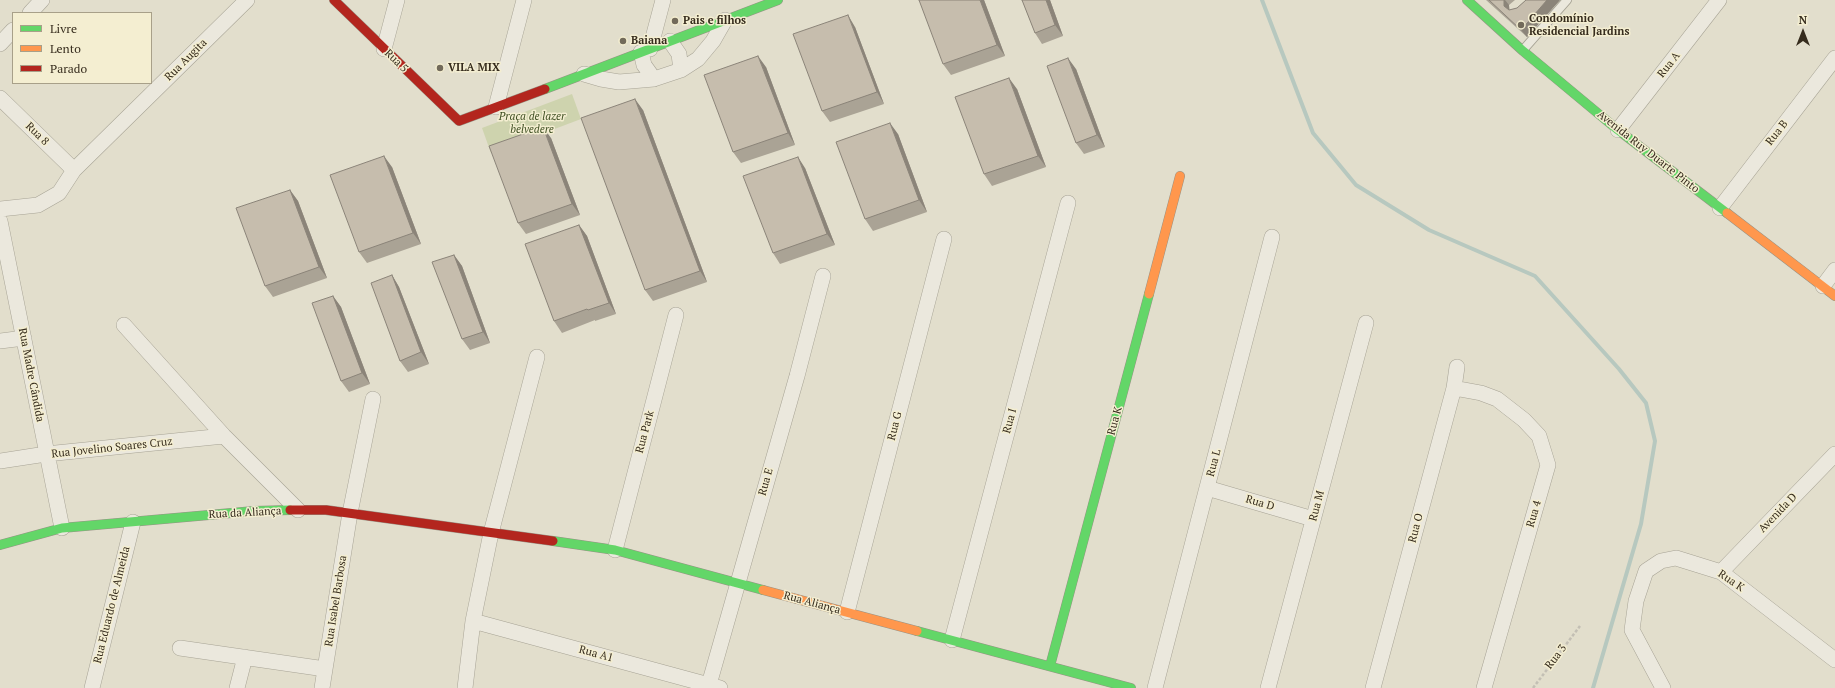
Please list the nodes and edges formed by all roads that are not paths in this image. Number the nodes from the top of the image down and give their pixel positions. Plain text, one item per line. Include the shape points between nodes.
1 (42, 0) edge
2 (247, 0) edge
3 (334, 0) edge
4 (397, 0) edge
5 (524, 0) edge
6 (662, 0) edge
7 (778, 0) edge
8 (1467, 0) edge
9 (1567, 0) edge
10 (1719, 0) edge
11 (31, 12) edge
12 (725, 20) junction
13 (12, 31) edge
14 (670, 41) junction
15 (0, 44) edge
16 (384, 49) junction
17 (646, 50) junction
18 (1523, 51) junction
19 (1835, 58) edge
20 (681, 70) junction
21 (584, 74) junction
22 (654, 79) junction
23 (0, 98) edge
24 (496, 107) junction
25 (1618, 130) junction
26 (74, 170) junction
27 (1180, 176) dead end
28 (1068, 203) dead end
29 (1720, 208) junction
30 (0, 209) edge
31 (0, 221) edge
32 (1272, 238) dead end
33 (944, 239) dead end
34 (1835, 270) edge
35 (823, 276) dead end
36 (1823, 286) junction
37 (1835, 296) edge
38 (676, 315) dead end
39 (1366, 323) dead end
40 (124, 325) dead end
41 (24, 338) junction
42 (0, 341) edge
43 (537, 357) dead end
44 (1457, 367) dead end
45 (1454, 388) junction
46 (373, 400) dead end
47 (224, 436) junction
48 (46, 454) junction
49 (1835, 454) edge
50 (0, 461) edge
51 (1830, 469) edge
52 (1207, 488) junction
53 (298, 510) junction
54 (350, 513) junction
55 (1313, 519) junction
56 (133, 522) junction
57 (62, 528) junction
58 (491, 533) junction
59 (0, 545) edge
60 (615, 550) junction
61 (1721, 572) junction
62 (737, 582) junction
63 (847, 612) junction
64 (473, 621) junction
65 (952, 640) junction
66 (180, 648) dead end
67 (245, 657) junction
68 (1835, 660) edge
69 (1050, 666) junction
70 (325, 669) junction
71 (712, 687) edge
72 (92, 688) edge
73 (237, 688) edge
74 (322, 688) edge
75 (465, 688) edge
76 (1131, 688) edge
77 (1155, 688) edge
78 (1268, 688) edge
79 (1373, 688) edge
80 (1484, 688) edge
81 (1663, 688) edge

1 - 11 street
2 - 26 street, Rua Augita
3 - 16 street, Rua 5
4 - 16 street
5 - 24 street
6 - 17 street
7 - 12 street
8 - 18 street, Avenida Ruy Duarte Pinto
9 - 18 lane
10 - 25 street, Rua A
12 - 14 street
12 - 20 street via 713,42 698,60
13 - 15 street
14 - 17 street
14 - 20 street via 679,54
16 - 24 street, Rua 5 via 459,121
17 - 21 street
17 - 22 street via 644,65
18 - 25 street, Avenida Ruy Duarte Pinto
19 - 29 street, Rua B
20 - 22 street
21 - 22 street via 619,82
21 - 24 street
23 - 26 street, Rua 8
25 - 29 street, Avenida Ruy Duarte Pinto
26 - 30 street, Rua Augita via 59,193 49,200 38,205
27 - 69 street, Rua K
28 - 65 street, Rua I
29 - 36 street, Avenida Ruy Duarte Pinto
31 - 41 street, Rua Madre Cândida
32 - 52 street, Rua L
33 - 63 street, Rua G
34 - 36 street
35 - 62 street, Rua E via 797,376
36 - 37 street, Avenida Ruy Duarte Pinto
38 - 60 street, Rua Park
39 - 55 street, Rua M
40 - 47 street
41 - 42 street
41 - 48 street, Rua Madre Cândida
43 - 58 street
44 - 45 street, Rua O
45 - 79 street, Rua O
45 - 80 street, Rua 4 via 1497,399 1524,420 1539,436 1548,465
46 - 54 street, Rua Isabel Barbosa
47 - 48 street, Rua Jovelino Soares Cruz
47 - 53 street
48 - 50 street, Rua Jovelino Soares Cruz
48 - 57 street, Rua Madre Cândida
49 - 51 street, Avenida D
51 - 61 street, Avenida D
52 - 55 street, Rua D
52 - 77 street, Rua L
53 - 54 street, Rua da Aliança
53 - 56 street, Rua da Aliança via 254,511
54 - 58 street, Rua da Aliança
54 - 70 street, Rua Isabel Barbosa
55 - 78 street, Rua M
56 - 57 street, Rua da Aliança
56 - 72 street, Rua Eduardo de Almeida
57 - 59 street, Rua da Aliança
58 - 60 street, Rua Aliança
58 - 64 street
60 - 62 street, Rua Aliança
61 - 68 street, Rua K
61 - 81 street, Rua K via 1676,558 1661,561 1646,571 1636,601 1632,630
62 - 63 street, Rua Aliança
62 - 71 street, Rua E
63 - 65 street, Rua Aliança
64 - 71 street, Rua A1
64 - 75 street
65 - 69 street, Rua Aliança
66 - 67 street
67 - 70 street
67 - 73 street
69 - 76 street, Rua Aliança
70 - 74 street, Rua Isabel Barbosa

